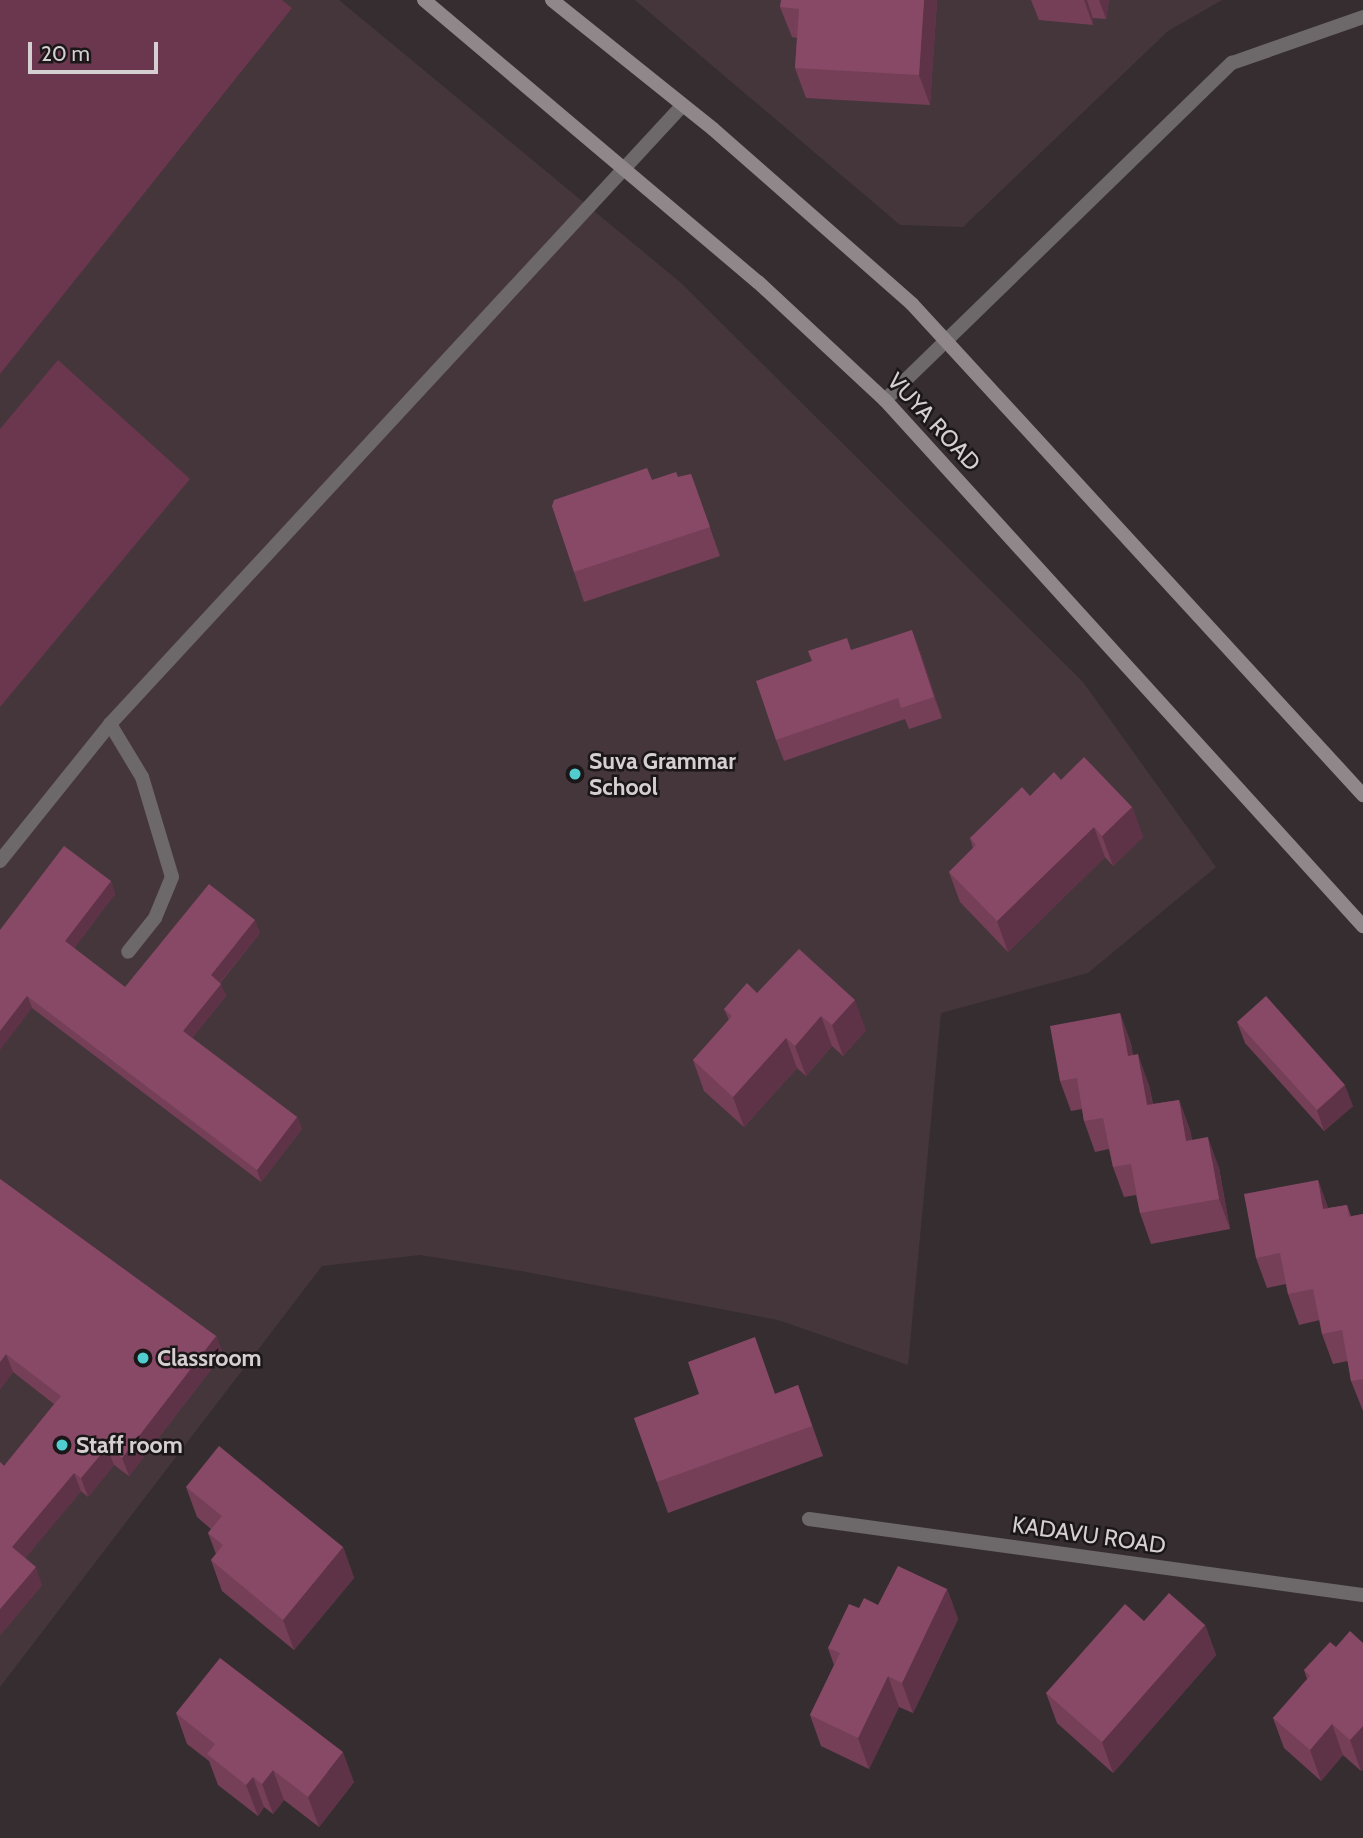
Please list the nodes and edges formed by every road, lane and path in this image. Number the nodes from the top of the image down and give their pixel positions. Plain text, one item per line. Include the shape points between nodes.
1 (424, 0) edge
2 (552, 0) edge
3 (1363, 17) edge
4 (683, 105) junction
5 (625, 167) junction
6 (947, 340) junction
7 (885, 400) junction
8 (110, 724) junction
9 (1363, 795) edge
10 (0, 860) edge
11 (1363, 926) edge
12 (128, 952) dead end
13 (809, 1519) dead end
14 (1363, 1595) edge

1 - 5 main road, VUYA ROAD
2 - 4 main road
3 - 6 street via 1232,64
4 - 5 street
4 - 6 main road via 867,264
5 - 7 main road, VUYA ROAD
5 - 8 street
6 - 7 street
6 - 9 main road
7 - 11 main road, VUYA ROAD
8 - 10 street
8 - 12 street via 142,777 172,877 155,918
13 - 14 street, KADAVU ROAD

